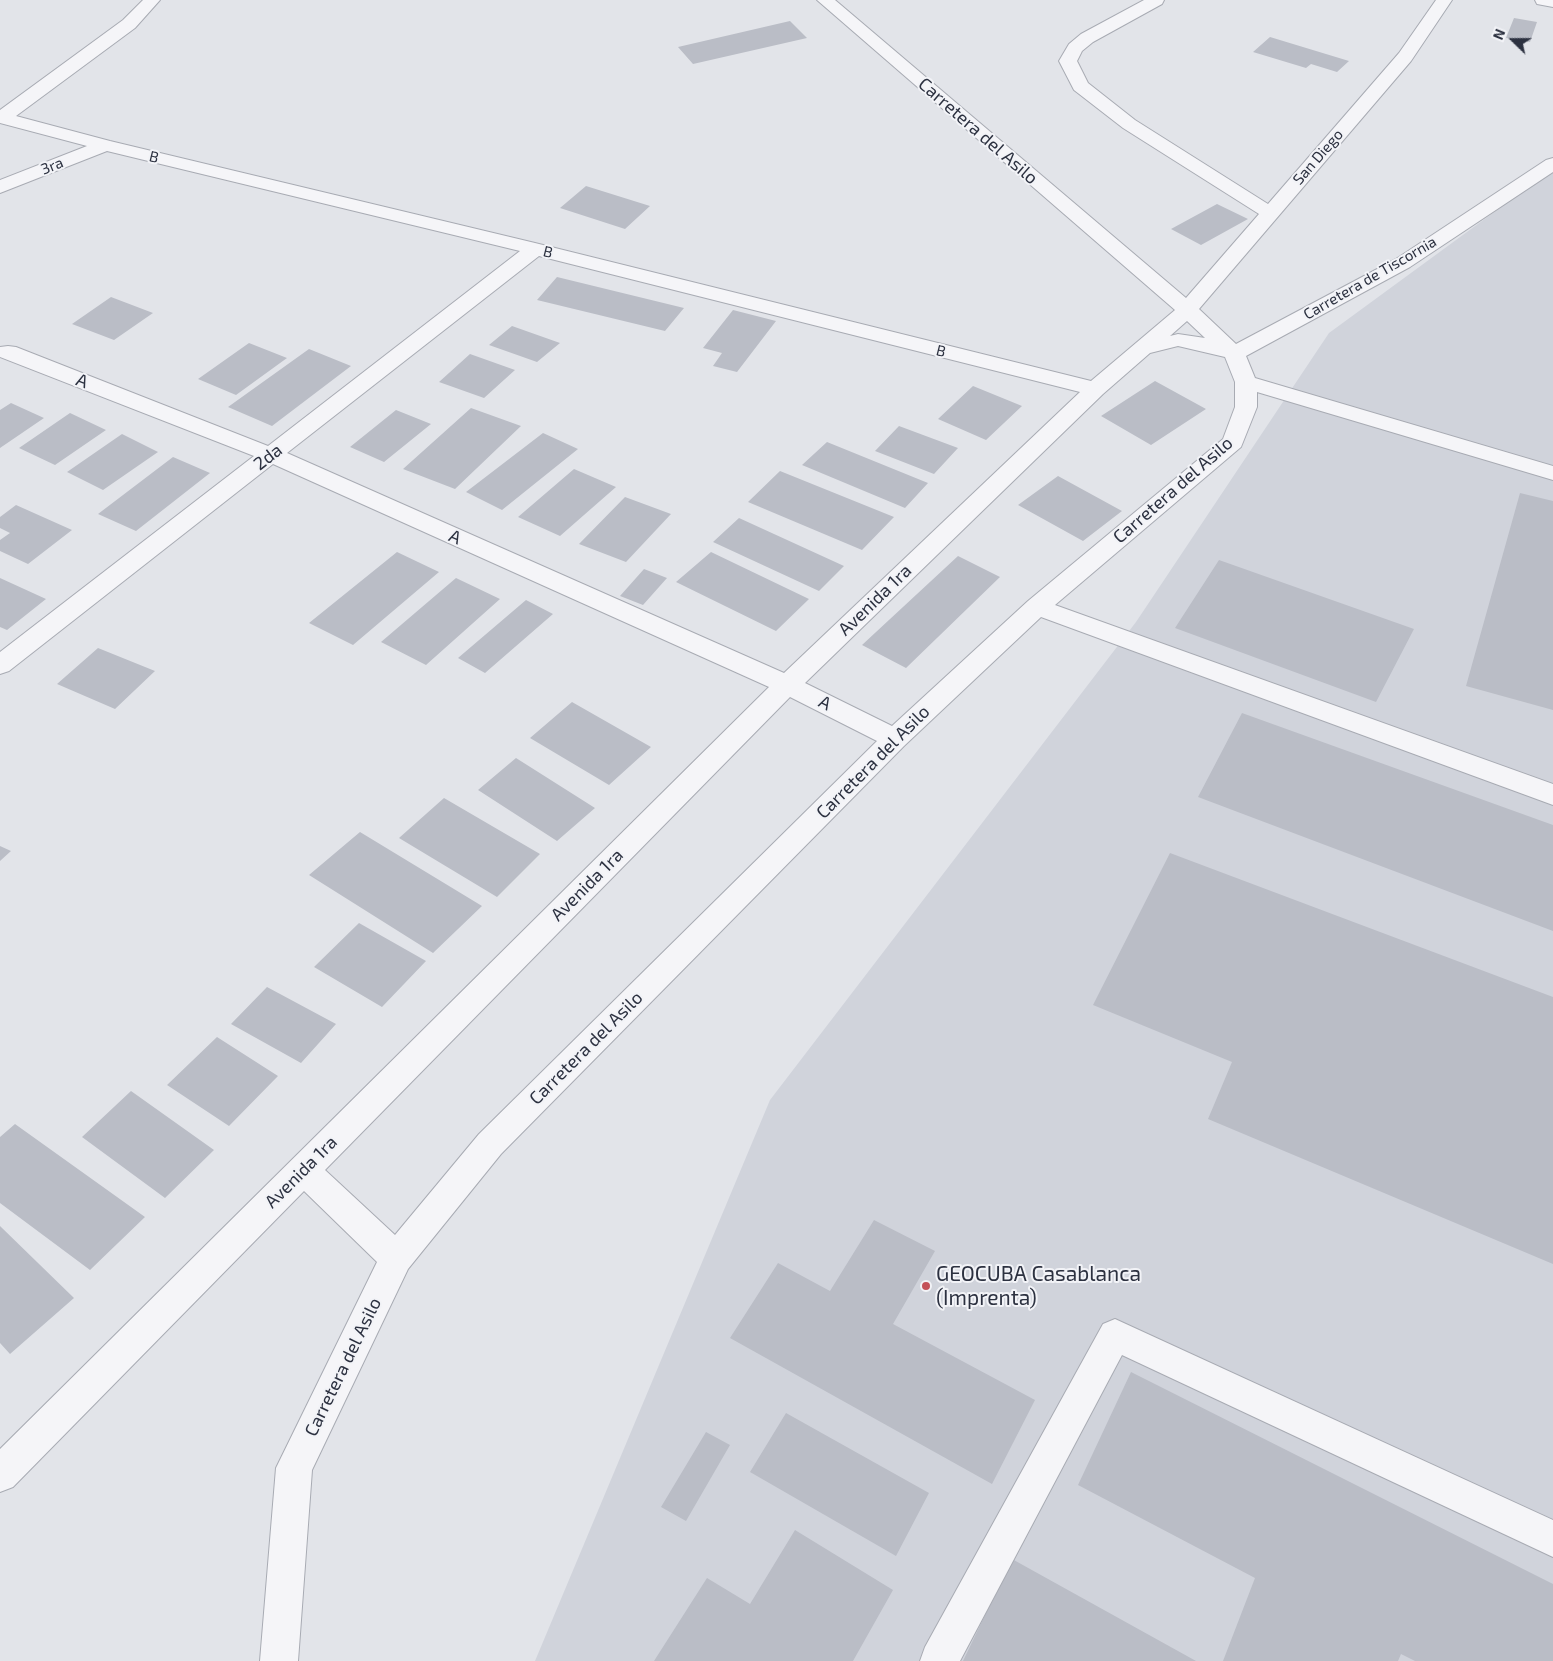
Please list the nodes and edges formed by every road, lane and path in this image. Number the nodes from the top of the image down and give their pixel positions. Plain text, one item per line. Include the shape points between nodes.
1 (152, 0) edge
2 (825, 0) edge
3 (1156, 0) edge
4 (1444, 0) edge
5 (1543, 0) edge
6 (1553, 2) edge
7 (1, 117) edge
8 (105, 145) junction
9 (1553, 164) edge
10 (0, 187) edge
11 (1270, 213) junction
12 (535, 249) junction
13 (1187, 310) junction
14 (1143, 348) junction
15 (8, 352) dead end
16 (1234, 354) junction
17 (1246, 382) junction
18 (1095, 390) junction
19 (271, 455) junction
20 (1553, 473) edge
21 (1036, 606) junction
22 (0, 664) edge
23 (787, 685) junction
24 (895, 739) junction
25 (1553, 795) edge
26 (303, 1170) junction
27 (396, 1258) junction
28 (0, 1474) edge
29 (1553, 1539) edge
30 (279, 1661) edge
31 (939, 1661) edge

1 - 7 street via 129,24
2 - 13 street, Carretera del Asilo
3 - 11 street via 1075,48 1068,61 1080,86 1129,124
4 - 11 street, San Diego via 1405,57
5 - 6 street
7 - 8 street, B
8 - 10 street, 3ra
8 - 12 street, B
9 - 16 street, Carretera de Tiscornia via 1403,263
11 - 13 street, San Diego
12 - 18 street, B
12 - 19 street, 2da
13 - 14 street, Avenida 1ra
13 - 16 street, Carretera del Asilo
14 - 16 street via 1178,340
14 - 18 street, Avenida 1ra
15 - 19 street, A
16 - 17 street, Carretera del Asilo
17 - 20 street
17 - 21 street, Carretera del Asilo via 1246,408 1233,442
18 - 23 street, Avenida 1ra
19 - 22 street, 2da
19 - 23 street, A
21 - 24 street, Carretera del Asilo
21 - 25 street
23 - 24 street, A
23 - 26 street, Avenida 1ra
24 - 27 street, Carretera del Asilo via 490,1144
26 - 27 street
26 - 28 street, Avenida 1ra
27 - 30 street, Carretera del Asilo via 294,1468
29 - 31 street via 1115,1334

